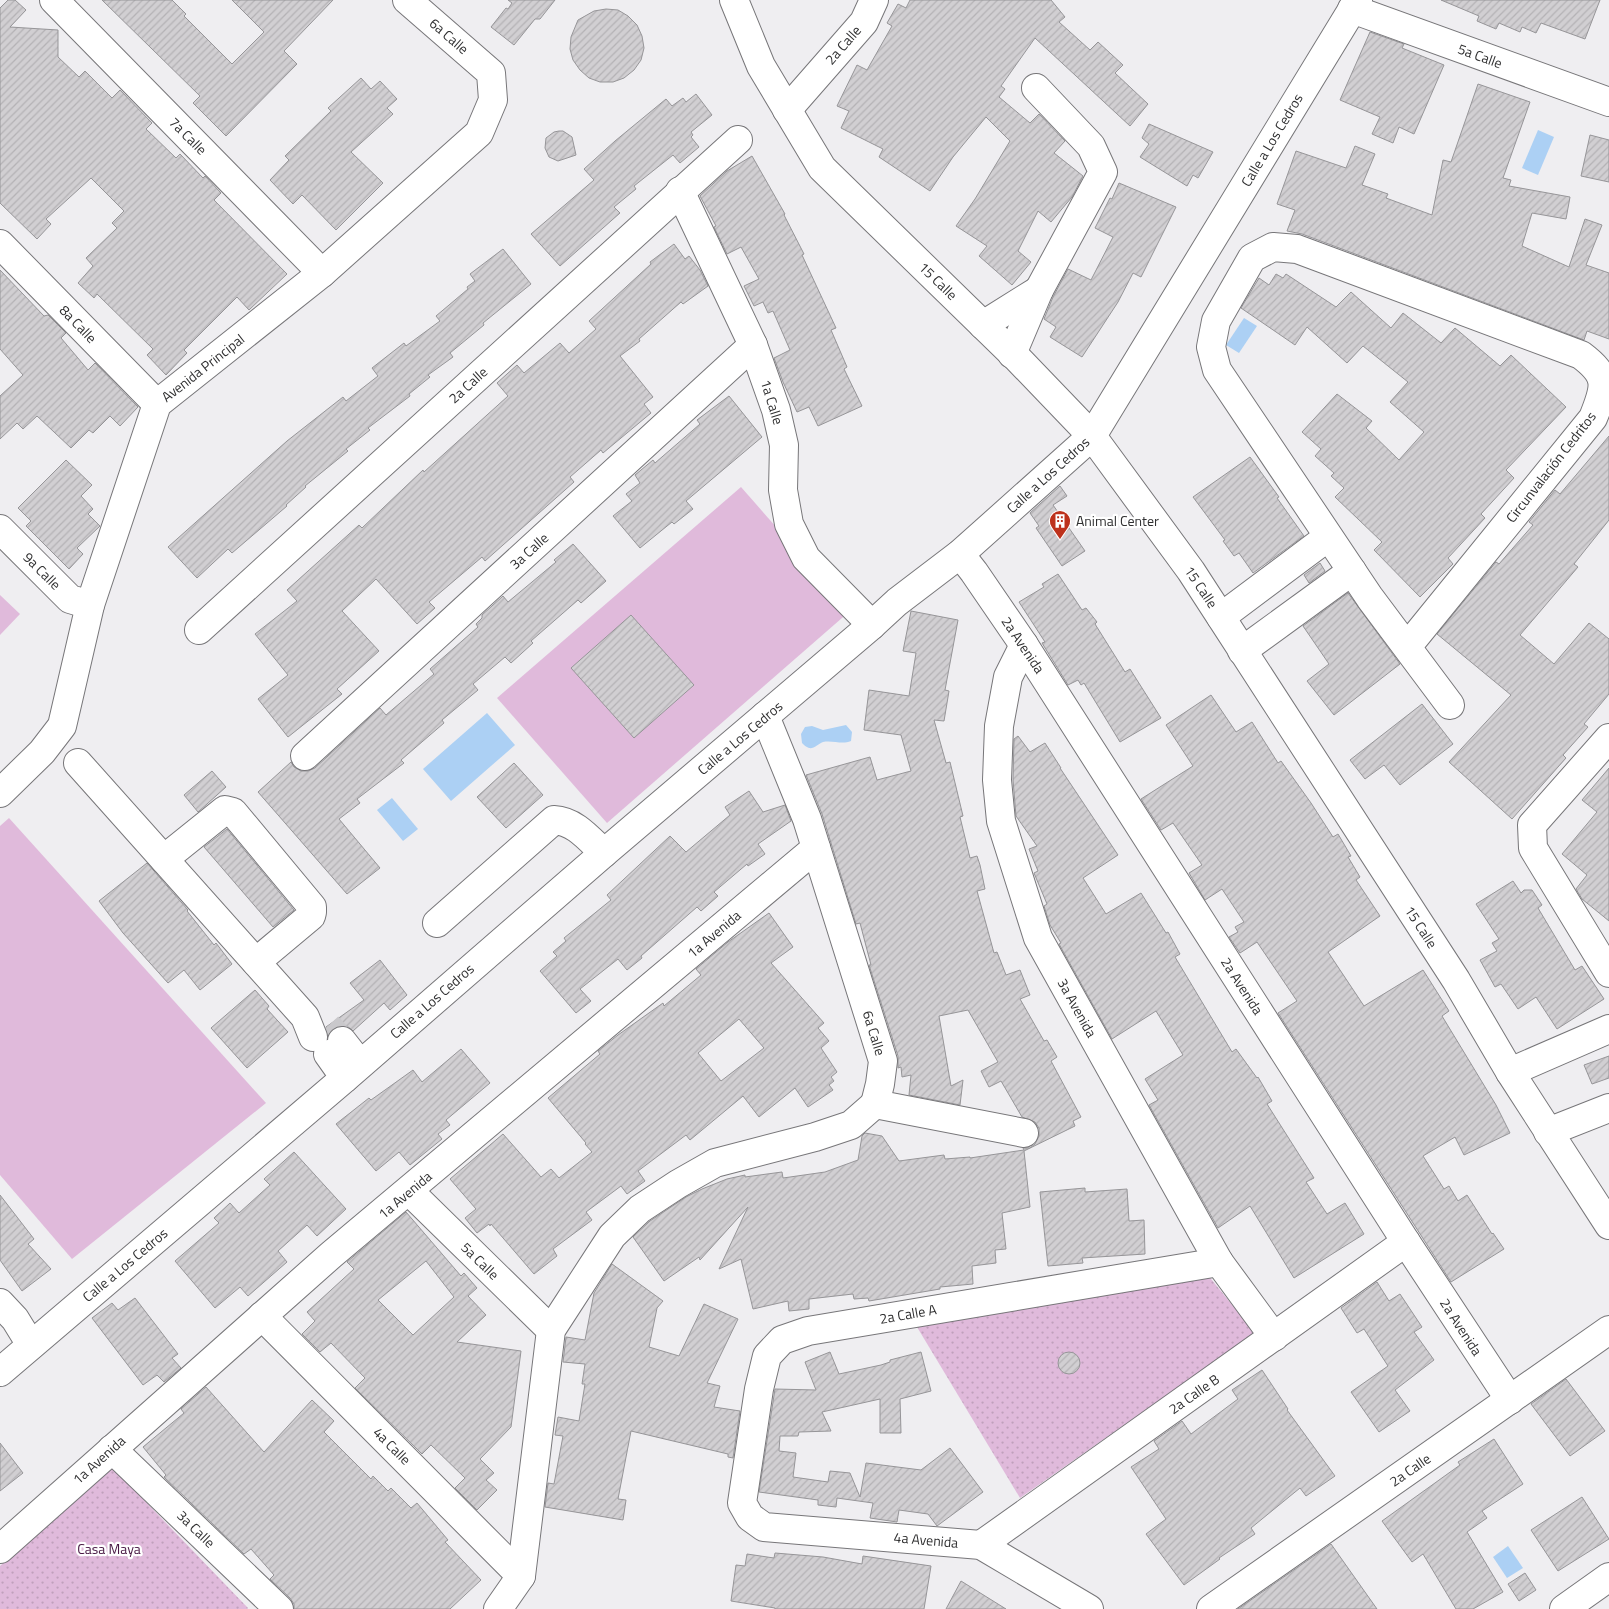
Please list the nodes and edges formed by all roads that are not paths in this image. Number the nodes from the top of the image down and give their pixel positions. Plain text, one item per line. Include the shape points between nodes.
1 (54, 0) edge
2 (407, 0) edge
3 (734, 0) edge
4 (874, 0) edge
5 (1355, 5) edge
6 (490, 72) joint
7 (1036, 88) dead end
8 (1609, 102) edge
9 (787, 110) junction
10 (738, 140) dead end
11 (680, 191) junction
12 (0, 244) edge
13 (322, 273) junction
14 (1039, 290) junction
15 (983, 325) junction
16 (753, 345) junction
17 (1012, 354) junction
18 (157, 404) junction
19 (1092, 436) junction
20 (0, 529) edge
21 (1328, 537) junction
22 (967, 563) junction
23 (1352, 571) junction
24 (90, 604) junction
25 (1221, 617) junction
26 (872, 626) junction
27 (199, 630) dead end
28 (1024, 645) junction
29 (1407, 647) junction
30 (1242, 651) junction
31 (1450, 704) dead end
32 (765, 716) junction
33 (1609, 738) edge
34 (305, 756) dead end
35 (78, 763) dead end
36 (0, 793) edge
37 (816, 848) junction
38 (604, 853) junction
39 (164, 859) junction
40 (437, 923) dead end
41 (256, 962) junction
42 (1609, 973) edge
43 (1609, 1029) edge
44 (353, 1071) junction
45 (1510, 1072) junction
46 (875, 1104) junction
47 (1609, 1108) edge
48 (1548, 1132) junction
49 (1024, 1133) dead end
50 (409, 1191) junction
51 (1609, 1225) edge
52 (1406, 1242) junction
53 (1219, 1262) junction
54 (0, 1303) edge
55 (262, 1316) junction
56 (551, 1330) junction
57 (1609, 1330) edge
58 (1274, 1337) junction
59 (31, 1345) junction
60 (0, 1372) edge
61 (1510, 1400) junction
62 (112, 1449) junction
63 (750, 1517) joint
64 (981, 1545) junction
65 (0, 1549) edge
66 (521, 1576) junction
67 (1609, 1577) edge
68 (279, 1609) edge
69 (498, 1609) edge
70 (1089, 1609) edge
71 (1211, 1609) edge
72 (1564, 1609) edge

1 - 13 street, 7a Calle
2 - 6 street, 6a Calle
3 - 9 street, 15 Calle via 761,66
4 - 9 street, 2a Calle via 864,22
5 - 8 street, 5a Calle
5 - 19 street, Calle a Los Cedros
6 - 13 street, Avenida Principal via 492,100 479,133
7 - 14 street via 1091,146 1103,172
9 - 15 street, 15 Calle via 822,168
10 - 11 street, 2a Calle
11 - 16 street, 1a Calle
11 - 27 street, 2a Calle
12 - 18 street, 8a Calle
13 - 18 street, Avenida Principal
14 - 15 street
14 - 17 street
15 - 17 street, 15 Calle
16 - 26 street, 1a Calle via 776,410 784,445 784,490 789,524 806,558
16 - 34 street, 3a Calle
17 - 19 street, 15 Calle
18 - 24 street, Avenida Principal
19 - 22 street, Calle a Los Cedros
19 - 25 street, 15 Calle
20 - 24 street, 9a Calle via 70,599
21 - 23 street, Circunvalación Cedritos
21 - 25 street
21 - 29 street, Circunvalación Cedritos via 1217,370 1211,347 1216,321 1252,258 1272,247 1298,249 1581,355 1597,366 1604,387 1593,418
22 - 26 street, Calle a Los Cedros via 897,602
22 - 28 street, 2a Avenida
23 - 29 street, Circunvalación Cedritos
23 - 30 street
24 - 36 street, Avenida Principal via 62,726 42,752
25 - 30 street, 15 Calle
26 - 32 street, Calle a Los Cedros
28 - 52 street, 2a Avenida
28 - 53 street, 3a Avenida via 1008,677 999,726 997,780 1001,821 1020,884 1038,938
29 - 31 street
30 - 45 street, 15 Calle via 1456,980
32 - 37 street, 6a Calle via 808,819
32 - 38 street, Calle a Los Cedros
33 - 42 street via 1532,825 1533,848
35 - 39 street
37 - 46 street, 6a Calle via 883,1061
37 - 50 street, 1a Avenida
38 - 40 street via 574,826 564,820 554,820
38 - 44 street, Calle a Los Cedros
39 - 41 street
39 - 41 street via 225,810 233,812 312,907 310,916
41 - 44 street
43 - 45 street
44 - 59 street, Calle a Los Cedros
45 - 48 street, 15 Calle
46 - 49 street
46 - 56 street via 851,1125 714,1163 640,1209 612,1236
47 - 48 street
48 - 51 street, 15 Calle
50 - 55 street, 1a Avenida
50 - 56 street, 5a Calle
52 - 58 street, 2a Calle B
52 - 61 street, 2a Avenida
53 - 58 street, 3a Avenida
53 - 63 street, 2a Calle A via 808,1331 782,1340 767,1356 759,1389 742,1502
54 - 59 street via 15,1319
55 - 62 street, 1a Avenida
55 - 66 street, 4a Calle
56 - 66 street
57 - 61 street, 2a Calle
58 - 64 street, 2a Calle B
59 - 60 street, Calle a Los Cedros
61 - 71 street, 2a Calle
62 - 65 street, 1a Avenida
62 - 68 street, 3a Calle
63 - 64 street, 4a Avenida via 764,1528
64 - 70 street, 4a Avenida
66 - 69 street
67 - 72 street

